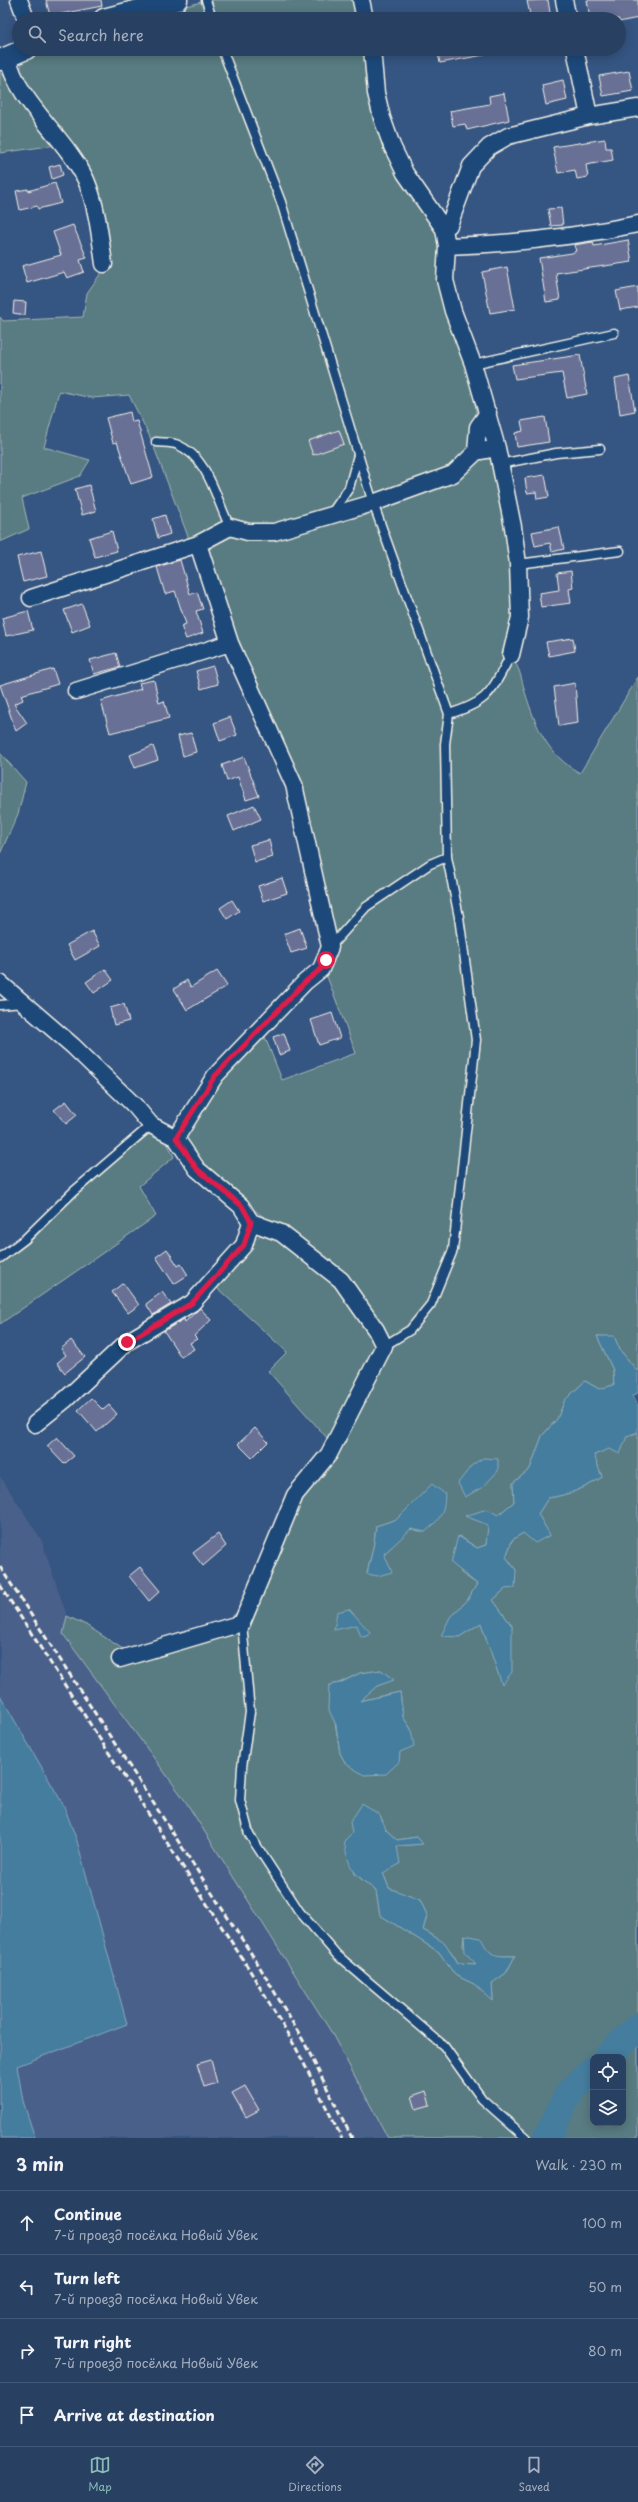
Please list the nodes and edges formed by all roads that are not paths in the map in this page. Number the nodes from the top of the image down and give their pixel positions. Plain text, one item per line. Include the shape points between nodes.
1 (20, 0) edge
2 (177, 0) edge
3 (206, 0) edge
4 (564, 0) edge
5 (24, 12) edge
6 (131, 12) edge
7 (210, 12) edge
8 (567, 12) edge
9 (225, 56) edge
10 (373, 56) edge
11 (576, 56) edge
12 (4, 59) edge
13 (638, 108) edge
14 (589, 116) junction
15 (638, 224) edge
16 (444, 229) junction
17 (447, 246) junction
18 (104, 264) dead end
19 (614, 332) dead end
20 (473, 364) junction
21 (488, 412) junction
22 (156, 442) dead end
23 (600, 449) dead end
24 (476, 452) junction
25 (358, 454) junction
26 (498, 456) junction
27 (373, 503) junction
28 (330, 516) junction
29 (230, 527) junction
30 (198, 544) junction
31 (620, 551) dead end
32 (518, 564) junction
33 (31, 598) dead end
34 (230, 643) junction
35 (511, 655) joint
36 (76, 691) dead end
37 (448, 714) junction
38 (447, 857) junction
39 (330, 947) junction
40 (0, 983) edge
41 (23, 1002) junction
42 (0, 1005) edge
43 (151, 1125) junction
44 (176, 1138) junction
45 (251, 1222) junction
46 (0, 1258) edge
47 (384, 1346) junction
48 (35, 1424) dead end
49 (242, 1623) junction
50 (120, 1659) dead end
51 (526, 2138) edge

1 - 5 street
2 - 6 street
3 - 7 lane
4 - 8 street
9 - 25 lane via 281,202
10 - 16 street via 376,93 392,146 405,173
11 - 14 street
12 - 18 street via 86,180 96,214
13 - 14 street
14 - 16 street via 508,136 489,147 471,166 449,225
15 - 17 street via 586,234 486,245
16 - 17 street
17 - 20 street via 445,280 453,311
19 - 20 lane
20 - 21 street
21 - 24 street via 478,427
21 - 26 street
22 - 29 lane via 176,444 192,453 209,478
23 - 26 lane
24 - 26 street
24 - 27 street via 453,474
25 - 27 lane
25 - 28 lane via 349,488
26 - 32 street
27 - 28 street
27 - 37 lane
28 - 29 street via 274,532 248,532
29 - 30 street
30 - 33 street
30 - 34 street
31 - 32 lane
32 - 35 street via 520,617
34 - 36 street
34 - 39 street via 294,784
35 - 37 lane via 488,696 471,707
37 - 38 lane
38 - 39 lane via 430,864 366,907
38 - 47 lane via 459,917 476,1040 453,1250 431,1304 410,1330
39 - 44 street via 321,969 305,982 215,1076
40 - 41 street
41 - 42 lane
41 - 43 street via 73,1046
43 - 44 street
43 - 46 lane via 73,1192 26,1239
44 - 45 street via 197,1169 242,1206
45 - 47 street via 281,1233 341,1280 376,1330
45 - 48 street via 244,1245 192,1303 127,1342
47 - 49 street via 329,1454 295,1496
49 - 50 street
49 - 51 lane via 250,1712 240,1800 249,1834 299,1911 337,1955 444,2046 482,2099

